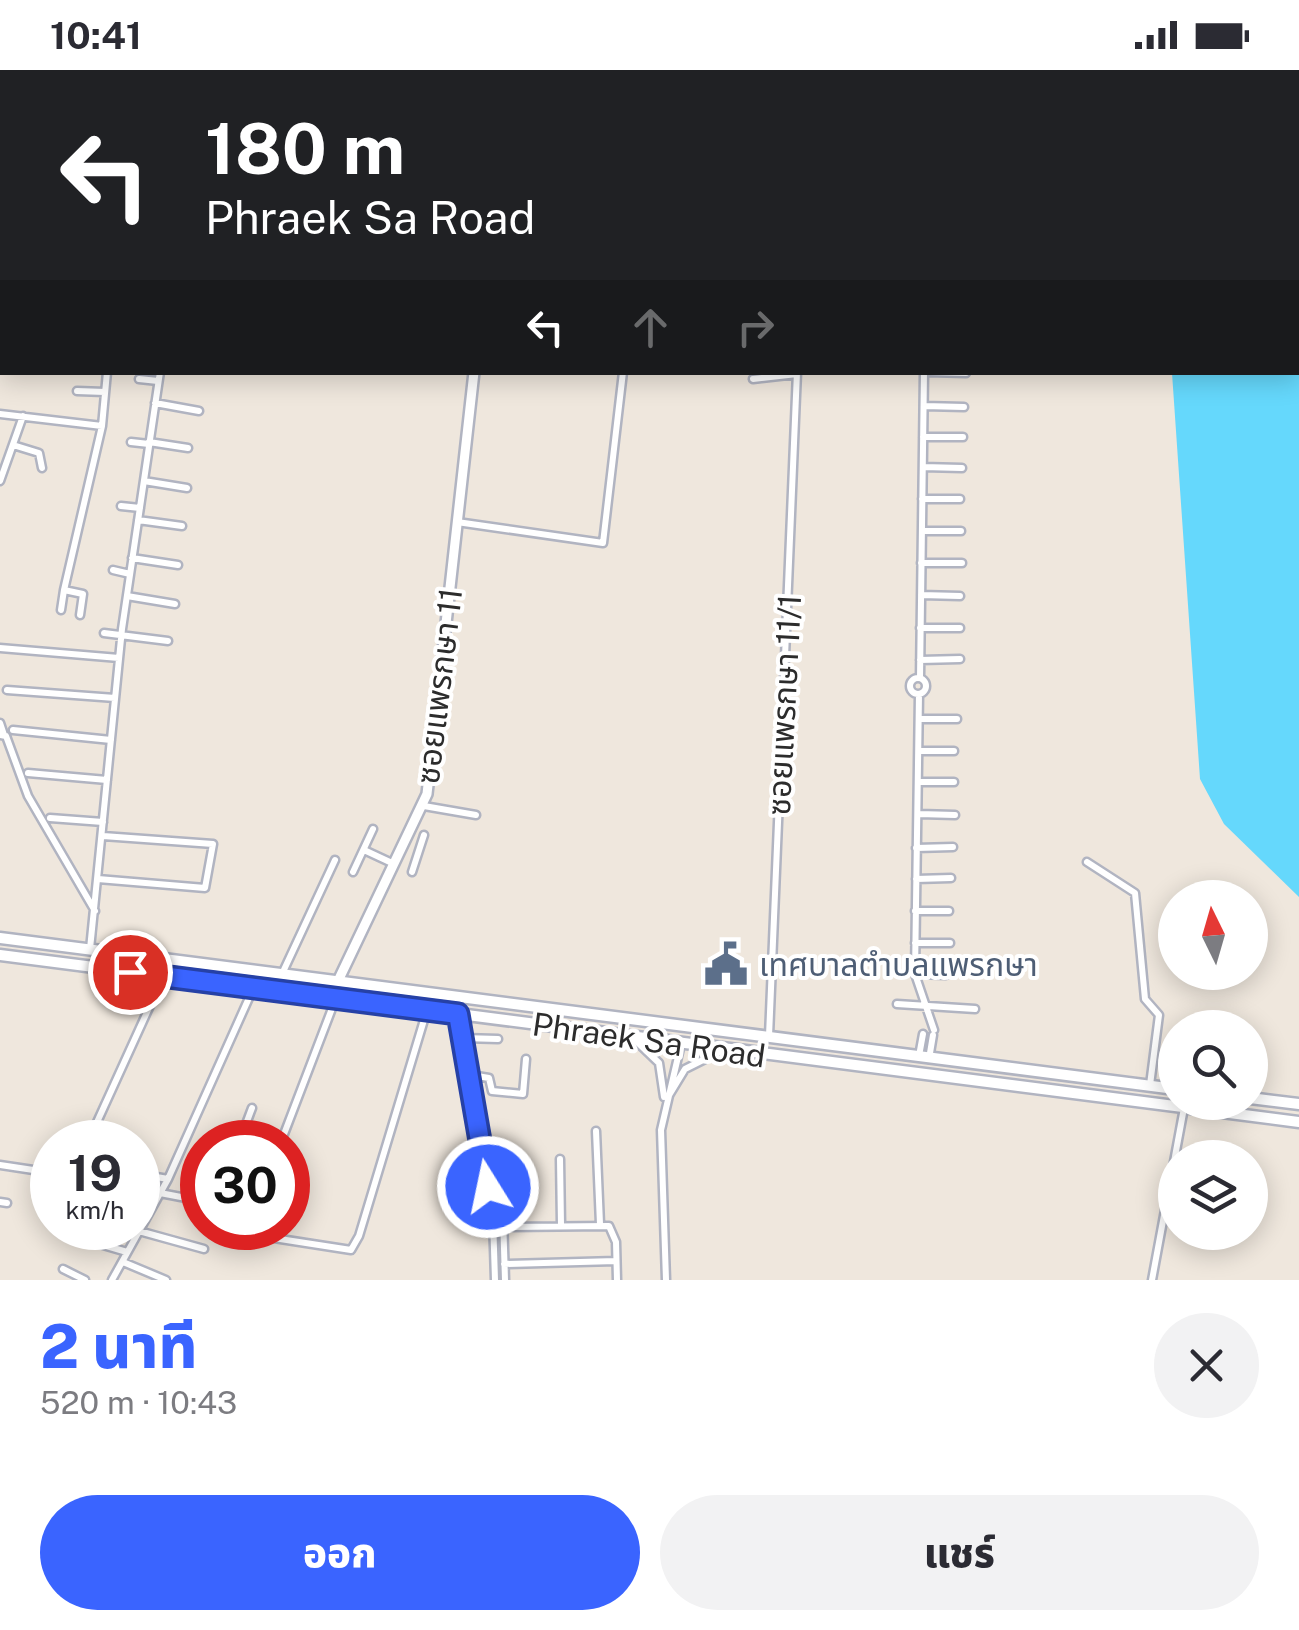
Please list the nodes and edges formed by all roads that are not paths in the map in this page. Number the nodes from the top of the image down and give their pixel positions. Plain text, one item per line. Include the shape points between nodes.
1 (107, 375) edge
2 (474, 375) edge
3 (623, 375) edge
4 (782, 375) edge
5 (797, 375) edge
6 (926, 375) edge
7 (159, 377) edge
8 (140, 379) dead end
9 (752, 379) dead end
10 (77, 391) dead end
11 (105, 392) junction
12 (155, 404) junction
13 (924, 406) junction
14 (964, 407) dead end
15 (199, 411) dead end
16 (0, 414) edge
17 (23, 416) junction
18 (102, 426) junction
19 (923, 437) junction
20 (963, 438) dead end
21 (131, 442) dead end
22 (149, 443) junction
23 (13, 444) junction
24 (188, 448) dead end
25 (923, 467) junction
26 (42, 468) dead end
27 (962, 468) dead end
28 (144, 481) junction
29 (0, 482) edge
30 (188, 488) dead end
31 (922, 499) junction
32 (960, 500) dead end
33 (121, 506) dead end
34 (140, 508) junction
35 (138, 520) junction
36 (457, 522) junction
37 (182, 526) dead end
38 (922, 531) junction
39 (962, 531) dead end
40 (132, 558) junction
41 (922, 563) junction
42 (962, 564) dead end
43 (178, 565) dead end
44 (113, 570) dead end
45 (130, 574) junction
46 (64, 590) junction
47 (921, 594) junction
48 (127, 596) junction
49 (960, 596) dead end
50 (175, 604) dead end
51 (61, 610) dead end
52 (80, 615) dead end
53 (920, 628) junction
54 (960, 628) dead end
55 (104, 633) dead end
56 (121, 636) junction
57 (168, 642) dead end
58 (0, 648) edge
59 (119, 658) junction
60 (920, 660) junction
61 (960, 660) dead end
62 (8, 690) dead end
63 (115, 698) junction
64 (920, 719) junction
65 (958, 719) dead end
66 (0, 723) edge
67 (13, 730) dead end
68 (2, 735) edge
69 (112, 740) junction
70 (954, 750) dead end
71 (920, 751) junction
72 (28, 773) dead end
73 (106, 780) junction
74 (920, 782) junction
75 (954, 782) dead end
76 (424, 806) junction
77 (920, 814) junction
78 (476, 815) dead end
79 (955, 815) dead end
80 (50, 818) dead end
81 (103, 822) junction
82 (374, 829) dead end
83 (424, 834) dead end
84 (102, 836) junction
85 (953, 847) dead end
86 (916, 848) junction
87 (364, 850) junction
88 (335, 860) dead end
89 (393, 861) junction
90 (1087, 862) dead end
91 (353, 872) dead end
92 (951, 878) dead end
93 (98, 879) junction
94 (916, 880) junction
95 (915, 911) junction
96 (949, 911) dead end
97 (96, 912) junction
98 (0, 938) edge
99 (914, 943) junction
100 (950, 943) dead end
101 (90, 949) junction
102 (0, 956) edge
103 (282, 974) junction
104 (914, 974) junction
105 (946, 975) dead end
106 (163, 976) junction
107 (338, 981) junction
108 (254, 988) junction
109 (336, 998) junction
110 (897, 1004) dead end
111 (925, 1006) junction
112 (975, 1009) dead end
113 (427, 1010) junction
114 (458, 1014) junction
115 (463, 1038) junction
116 (498, 1038) dead end
117 (632, 1038) junction
118 (770, 1038) junction
119 (682, 1044) junction
120 (723, 1050) junction
121 (924, 1058) junction
122 (526, 1059) dead end
123 (468, 1061) junction
124 (476, 1076) junction
125 (1068, 1076) junction
126 (1150, 1086) junction
127 (1158, 1087) edge
128 (1066, 1093) junction
129 (1268, 1100) edge
130 (664, 1103) junction
131 (1299, 1104) edge
132 (1158, 1105) edge
133 (252, 1108) dead end
134 (1268, 1118) edge
135 (98, 1120) edge
136 (248, 1120) edge
137 (289, 1120) edge
138 (1182, 1120) edge
139 (1299, 1122) edge
140 (596, 1131) dead end
141 (487, 1156) junction
142 (560, 1160) dead end
143 (0, 1165) edge
144 (30, 1170) edge
145 (160, 1178) edge
146 (168, 1179) junction
147 (160, 1193) joint
148 (180, 1197) edge
149 (561, 1224) junction
150 (600, 1224) junction
151 (494, 1227) junction
152 (503, 1227) junction
153 (310, 1244) edge
154 (120, 1250) edge
155 (127, 1252) joint
156 (122, 1262) junction
157 (616, 1262) junction
158 (504, 1264) junction
159 (62, 1270) dead end
160 (85, 1280) edge
161 (112, 1280) edge
162 (166, 1280) edge
163 (495, 1280) edge
164 (505, 1280) edge
165 (617, 1280) edge
166 (666, 1280) edge
167 (1152, 1280) edge

1 - 11 street
2 - 36 street, ซอยแพรกษา 11
3 - 36 street via 603,544
4 - 9 street
5 - 118 street, ซอยแพรกษา 11/1
6 - 13 street
7 - 8 street
7 - 12 street
10 - 11 street
11 - 18 street
12 - 15 street
12 - 22 street
13 - 14 street
13 - 19 street
16 - 17 street
17 - 18 street
17 - 23 street
18 - 46 street
19 - 20 street
19 - 25 street
21 - 22 street
22 - 24 street
22 - 28 street
23 - 26 street via 42,455
23 - 29 street
25 - 27 street
25 - 31 street
28 - 30 street
28 - 34 street
31 - 32 street
31 - 38 street
33 - 34 street
34 - 35 street
35 - 37 street
35 - 40 street
36 - 76 street, ซอยแพรกษา 11
38 - 39 street
38 - 41 street
40 - 43 street
40 - 45 street
41 - 42 street
41 - 47 street
44 - 45 street
45 - 48 street
46 - 51 street
46 - 52 street via 83,594
47 - 49 street
47 - 53 street
48 - 50 street
48 - 56 street
53 - 54 street
53 - 60 street
55 - 56 street
56 - 57 street
56 - 59 street
58 - 59 street
59 - 63 street
60 - 61 street
60 - 64 street via 920,678 910,686 919,694
62 - 63 street
63 - 69 street
64 - 65 street
64 - 71 street
66 - 68 street
67 - 69 street
68 - 97 street via 28,796
69 - 73 street
70 - 71 street
71 - 74 street
72 - 73 street
73 - 81 street
74 - 75 street
74 - 77 street
76 - 78 street
76 - 89 street, ซอยแพรกษา 11
77 - 79 street
77 - 86 street
80 - 81 street
81 - 84 street
82 - 87 street
83 - 89 street via 413,868
84 - 93 street
84 - 93 street via 213,849 205,888
85 - 86 street
86 - 94 street
87 - 89 street
87 - 91 street
88 - 103 street
89 - 107 street, ซอยแพรกษา 11
90 - 126 street via 1135,894 1145,999 1159,1010
92 - 94 street
93 - 97 street
94 - 95 street
95 - 96 street
95 - 99 street
97 - 101 street
98 - 101 main road, Phraek Sa Road
99 - 100 street
99 - 104 street
101 - 103 main road, Phraek Sa Road
102 - 106 main road, Phraek Sa Road
103 - 107 main road, Phraek Sa Road
104 - 105 street
104 - 111 street
106 - 108 main road, Phraek Sa Road
106 - 135 street
107 - 118 main road, Phraek Sa Road
108 - 109 main road, Phraek Sa Road
108 - 146 street
109 - 113 main road, Phraek Sa Road
109 - 137 street
110 - 111 street
111 - 112 street
111 - 121 street
113 - 114 main road, Phraek Sa Road
113 - 153 street via 360,1236 351,1250
114 - 115 street
114 - 117 main road, Phraek Sa Road
115 - 116 street
115 - 123 street
117 - 119 main road, Phraek Sa Road
117 - 130 street via 660,1064
118 - 121 main road, Phraek Sa Road
119 - 120 main road, Phraek Sa Road
119 - 130 street
120 - 128 main road, Phraek Sa Road
120 - 130 street via 685,1069
121 - 125 main road, Phraek Sa Road
122 - 124 street via 522,1094 492,1091 489,1078
123 - 124 street
123 - 141 street
124 - 141 street
125 - 126 main road, Phraek Sa Road
125 - 128 main road
126 - 127 main road, Phraek Sa Road
128 - 132 main road, Phraek Sa Road
129 - 131 main road
130 - 166 street
133 - 136 street
134 - 139 main road, Phraek Sa Road
138 - 167 street
140 - 150 street
141 - 151 street
141 - 152 street
142 - 149 street
143 - 144 street
145 - 146 street
146 - 147 street
147 - 148 street
149 - 150 street
149 - 152 street
150 - 157 street via 613,1228
151 - 152 street
151 - 163 street
152 - 158 street
154 - 155 street
155 - 156 street
156 - 161 street
156 - 162 street
157 - 158 street
157 - 165 street
158 - 164 street
159 - 160 street

